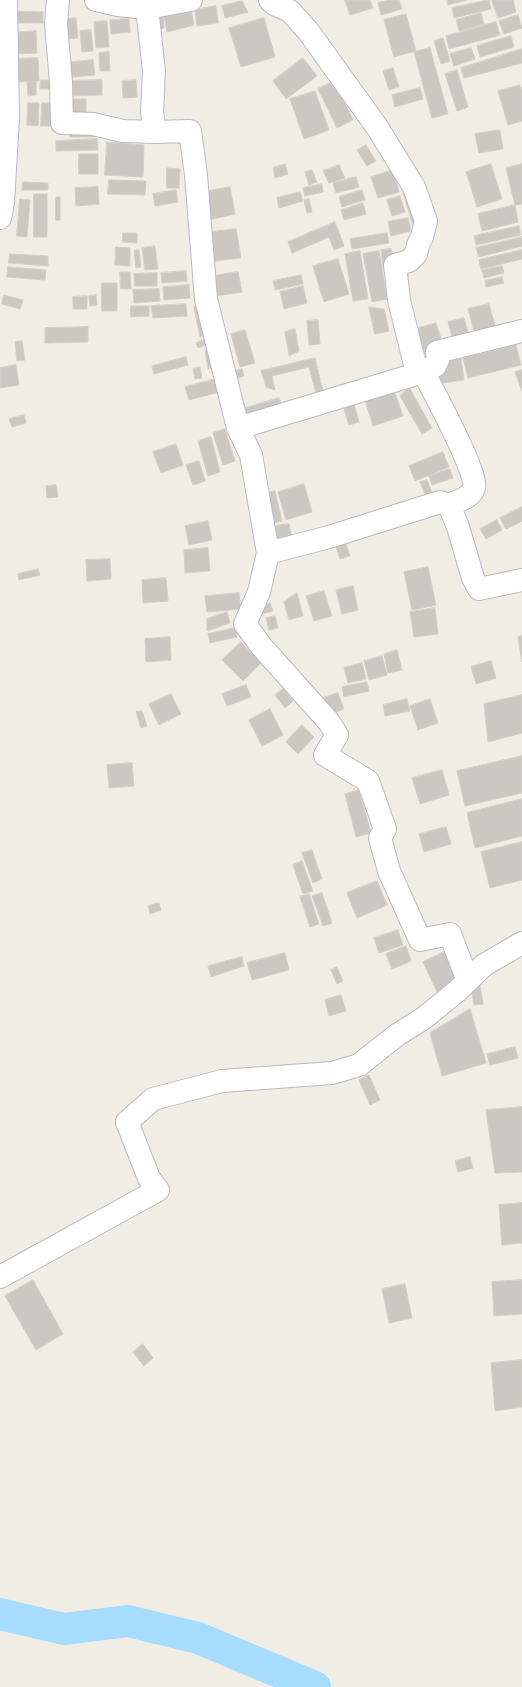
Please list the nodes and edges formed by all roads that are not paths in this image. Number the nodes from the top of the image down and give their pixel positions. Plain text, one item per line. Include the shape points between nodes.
1 (6, 0) edge
2 (58, 0) edge
3 (96, 0) edge
4 (192, 0) edge
5 (270, 0) edge
6 (146, 8) junction
7 (155, 132) junction
8 (0, 218) edge
9 (522, 331) edge
10 (420, 372) junction
11 (238, 428) junction
12 (449, 505) junction
13 (268, 553) junction
14 (522, 580) edge
15 (522, 943) edge
16 (468, 981) junction
17 (0, 1277) edge

1 - 8 street via 8,118
2 - 7 street via 56,24 62,82 62,123 93,124 123,131
3 - 6 street
4 - 6 street
5 - 10 street via 290,11 308,31 377,127 414,187 426,221 416,254 409,261 395,264 399,300
6 - 7 street via 154,71 152,112
7 - 11 street via 190,131 206,299
9 - 10 street via 436,352 438,360 435,366
10 - 11 street
10 - 12 street via 465,454 473,475 475,487 471,495
11 - 13 street via 251,455
12 - 13 street via 440,502 329,537
12 - 14 street via 479,589
13 - 16 street via 259,592 245,624 337,734 324,755 368,780 385,829 380,838 389,871 420,940 450,934
15 - 16 street via 484,966
16 - 17 street via 424,1018 359,1065 332,1073 222,1081 153,1099 127,1122 149,1178 158,1190

